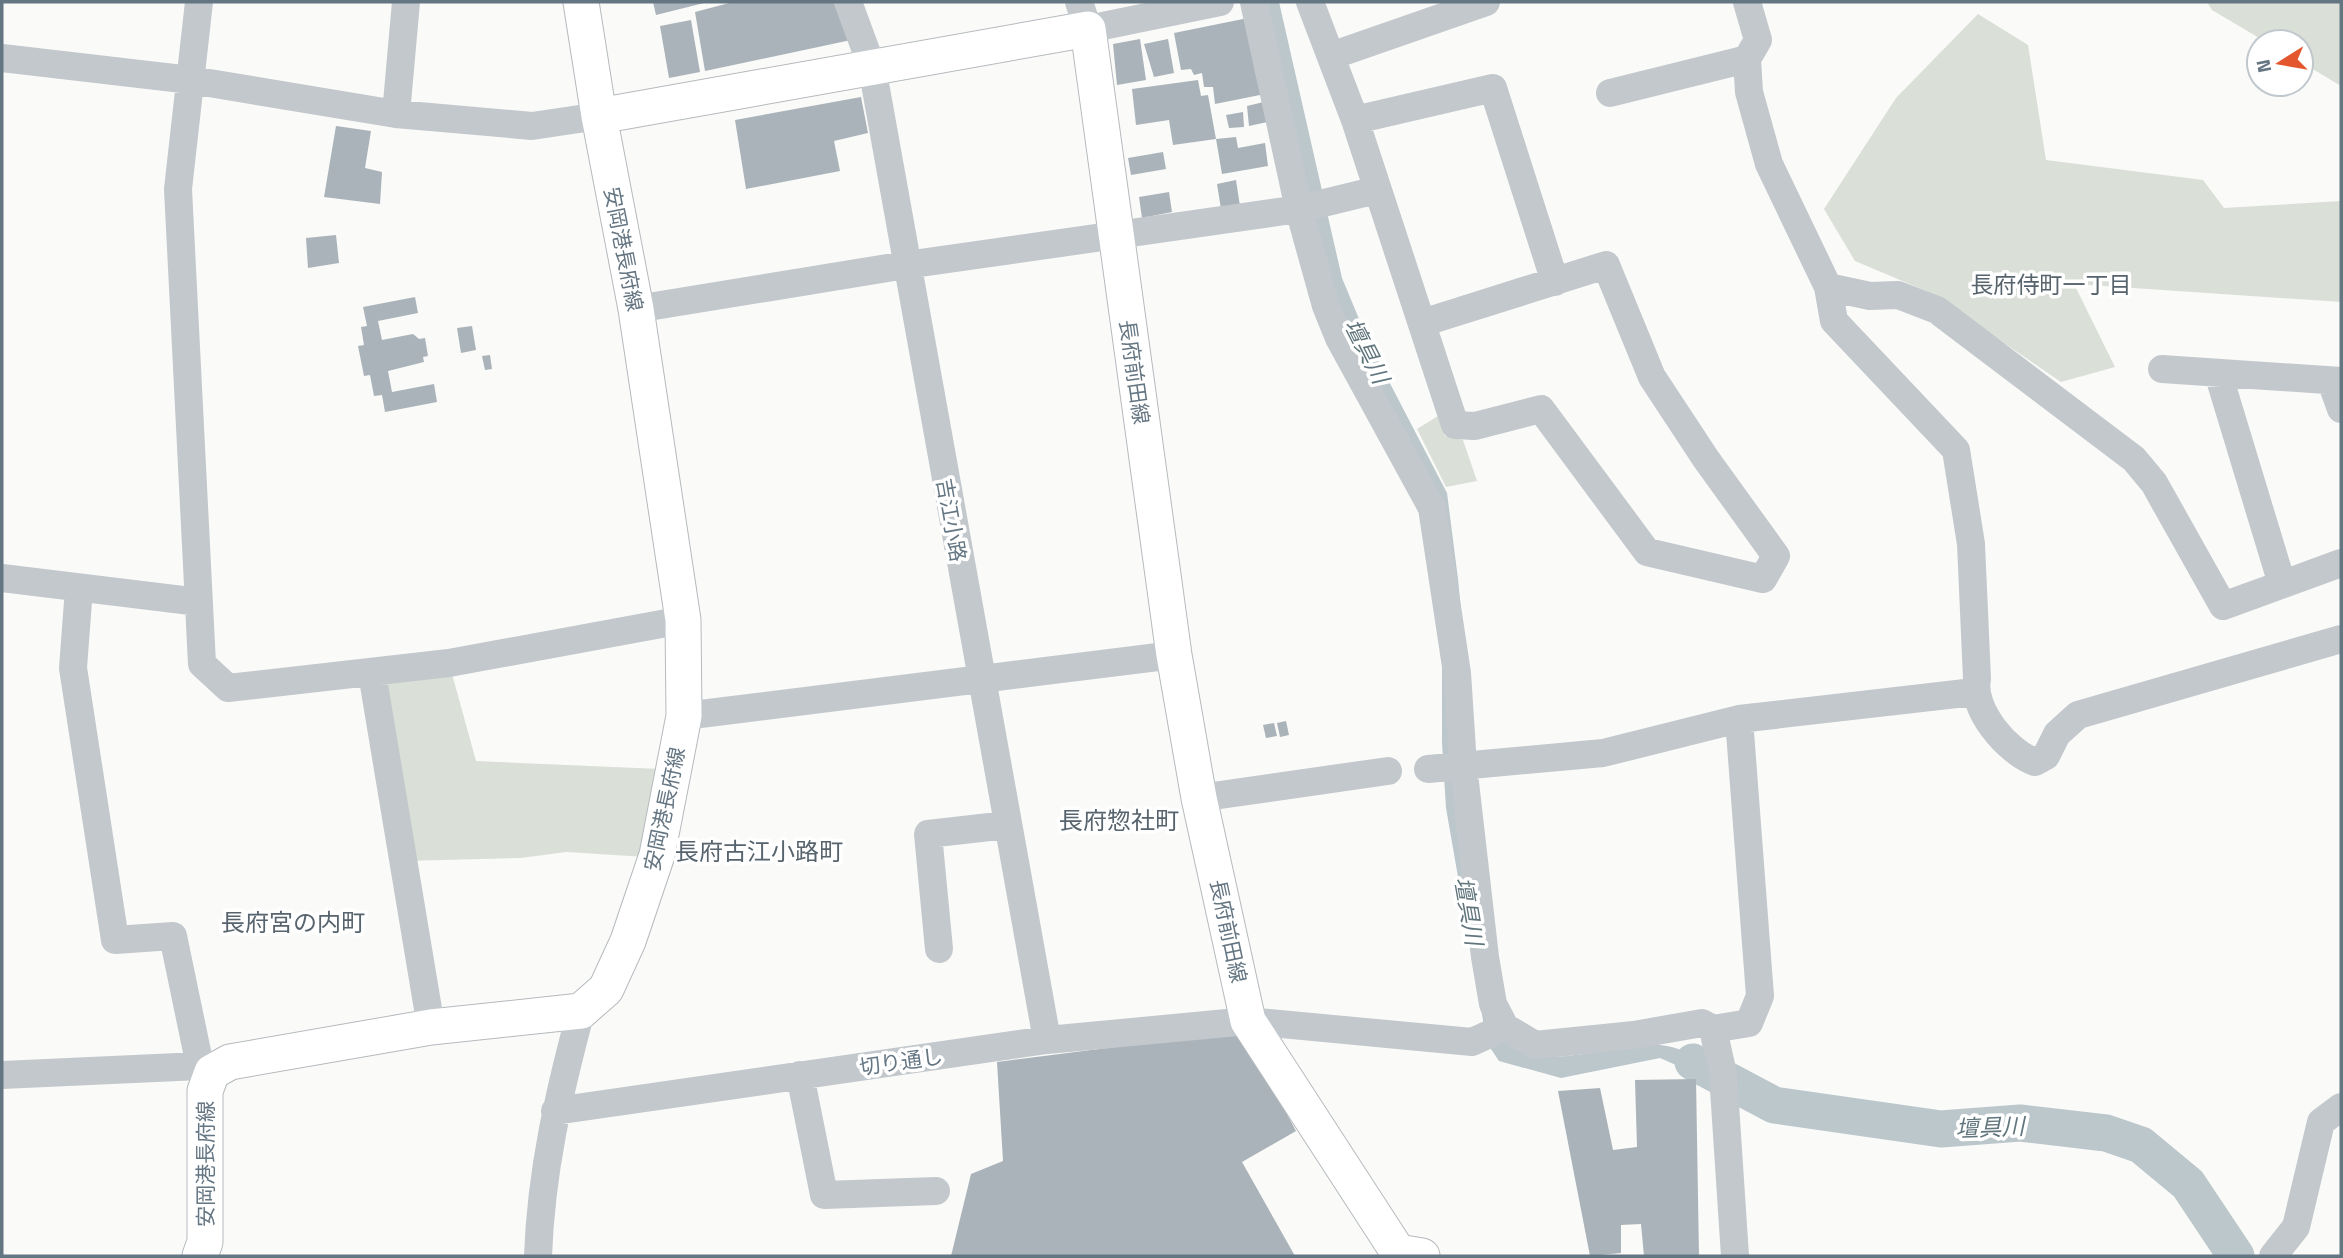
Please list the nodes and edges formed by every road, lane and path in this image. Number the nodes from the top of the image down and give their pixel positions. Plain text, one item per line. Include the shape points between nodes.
1 (199, 2) edge
2 (407, 2) edge
3 (580, 2) edge
4 (848, 2) edge
5 (1220, 2) edge
6 (1254, 2) edge
7 (1310, 2) edge
8 (1486, 2) edge
9 (1748, 2) edge
10 (1083, 15) edge
11 (1331, 56) junction
12 (2, 58) edge
13 (1746, 59) junction
14 (872, 67) junction
15 (191, 80) junction
16 (1610, 93) dead end
17 (397, 114) junction
18 (598, 116) junction
19 (1355, 120) junction
20 (1377, 190) junction
21 (1310, 207) junction
22 (1116, 233) junction
23 (906, 265) junction
24 (1555, 282) junction
25 (1828, 287) junction
26 (636, 309) junction
27 (1422, 323) junction
28 (2162, 369) dead end
29 (2218, 373) junction
30 (2336, 381) edge
31 (2341, 409) edge
32 (2341, 563) edge
33 (2, 578) edge
34 (2282, 584) junction
35 (79, 588) junction
36 (198, 602) junction
37 (683, 620) junction
38 (2341, 639) edge
39 (1174, 655) junction
40 (372, 673) junction
41 (981, 678) junction
42 (1974, 692) junction
43 (684, 716) junction
44 (1739, 719) junction
45 (1447, 767) junction
46 (1388, 771) dead end
47 (1199, 798) junction
48 (1007, 825) junction
49 (939, 949) dead end
50 (581, 1011) junction
51 (1248, 1021) junction
52 (431, 1027) junction
53 (1505, 1027) junction
54 (1713, 1029) junction
55 (1047, 1040) junction
56 (206, 1069) junction
57 (2, 1076) edge
58 (800, 1076) junction
59 (2341, 1107) edge
60 (555, 1111) junction
61 (936, 1191) dead end
62 (1406, 1255) edge
63 (200, 1256) edge
64 (537, 1256) edge
65 (1735, 1256) edge
66 (2273, 1256) edge

1 - 15 street
2 - 17 street
3 - 18 main road
4 - 14 street, 吉江小路
5 - 10 street
6 - 21 street
7 - 11 street
8 - 11 street
9 - 13 street via 1759,40
10 - 14 main road
10 - 22 main road, 長府前田線
11 - 19 street
12 - 15 street
13 - 16 street
13 - 25 street via 1749,92 1769,164
14 - 18 main road
14 - 23 street, 吉江小路
15 - 17 street
15 - 36 street via 178,189
17 - 18 street via 531,126
18 - 26 main road, 安岡港長府線
19 - 20 street
19 - 24 street via 1493,88
20 - 21 street
20 - 27 street
21 - 22 street
21 - 45 street via 1325,306 1432,508 1455,661
22 - 23 street
22 - 39 main road, 長府前田線
23 - 26 street
23 - 41 street, 吉江小路
24 - 27 street
24 - 27 street via 1606,265 1652,377 1776,556 1763,579 1647,552 1541,409 1475,426 1455,425
25 - 34 street via 1870,296 1898,295 1937,310 2134,459 2154,483 2223,606
25 - 42 street via 1834,321 1956,450 1971,544
26 - 37 main road, 安岡港長府線
28 - 29 street
29 - 30 street
29 - 34 street
30 - 31 street
32 - 34 street
33 - 35 street
35 - 36 street
35 - 56 street via 73,667 115,940 173,936
36 - 40 street via 202,664 228,688
37 - 40 street
37 - 43 main road, 安岡港長府線
38 - 42 street via 2078,715 2057,734 2046,756 2035,762 1997,733
39 - 41 street
39 - 47 main road, 長府前田線
40 - 52 street
41 - 43 street
41 - 48 street, 吉江小路
42 - 44 street
43 - 50 main road, 安岡港長府線 via 657,855 628,941 606,989
44 - 45 street via 1603,752
44 - 54 street via 1760,996 1749,1023
45 - 53 street via 1493,1004
46 - 47 street
47 - 51 main road, 長府前田線
48 - 49 street via 928,834
48 - 55 street, 吉江小路
50 - 52 main road, 安岡港長府線
50 - 60 street
51 - 53 street, 切り通し via 1472,1042
51 - 55 street, 切り通し
51 - 62 main road, 長府前田線
52 - 56 main road, 安岡港長府線
53 - 54 street via 1535,1045 1702,1023
54 - 65 street via 1723,1074
55 - 58 street, 切り通し
56 - 57 street
56 - 63 main road, 安岡港長府線 via 205,1242
58 - 60 street, 切り通し
58 - 61 street via 824,1195
59 - 66 street via 2321,1122 2296,1227
60 - 64 street via 540,1198

